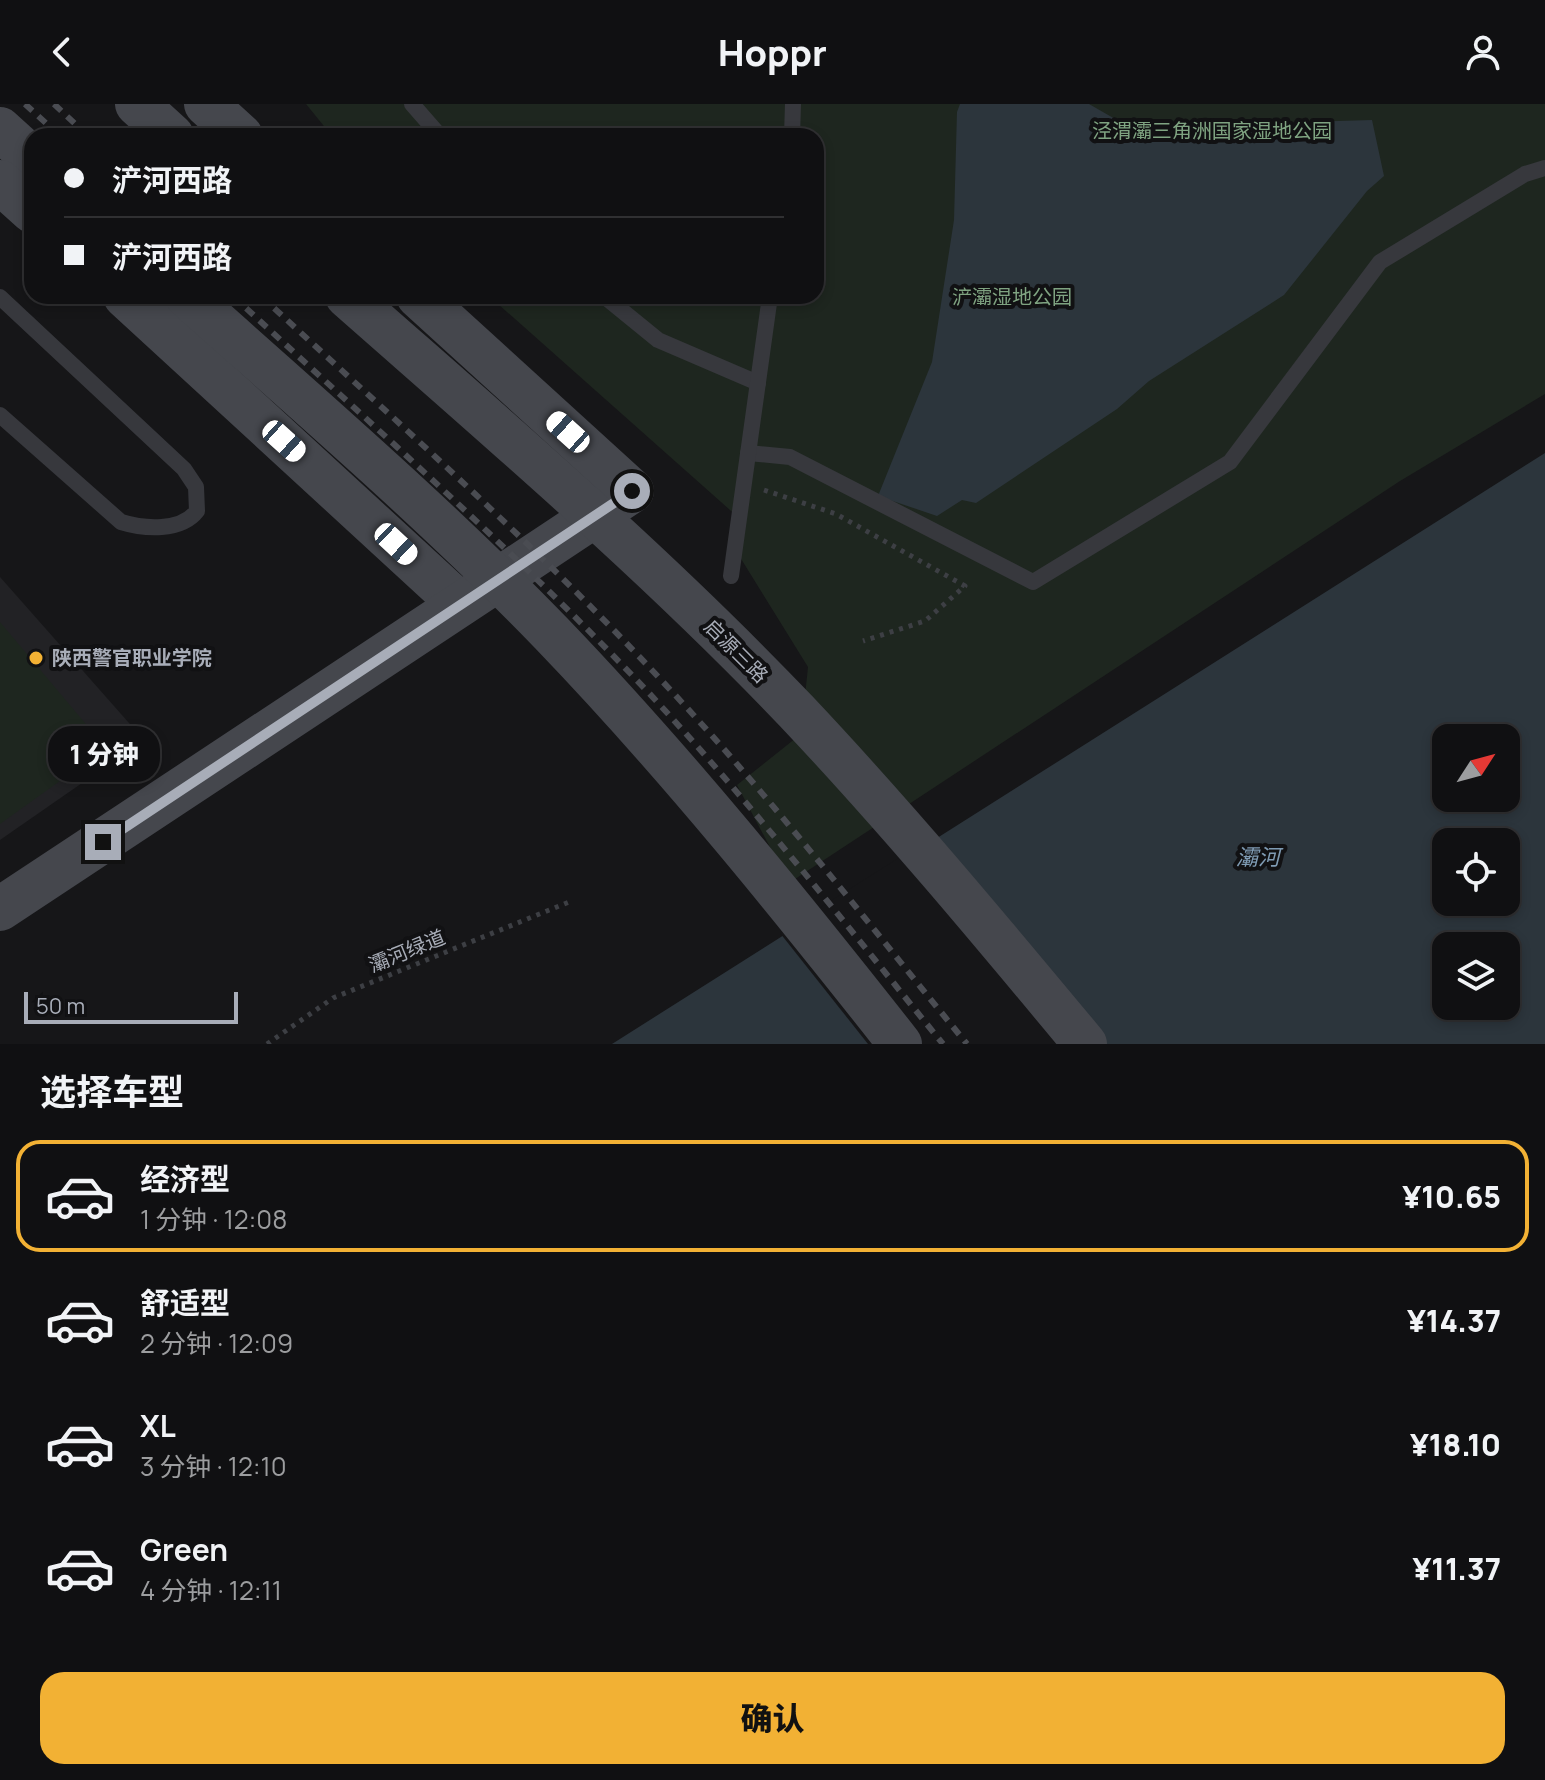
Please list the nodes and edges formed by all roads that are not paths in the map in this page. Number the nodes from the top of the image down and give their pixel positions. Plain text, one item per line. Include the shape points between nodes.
1 (137, 104) edge
2 (206, 104) edge
3 (412, 104) edge
4 (793, 104) edge
5 (163, 128) edge
6 (232, 128) edge
7 (433, 128) edge
8 (792, 128) edge
9 (0, 129) edge
10 (24, 151) edge
11 (1545, 168) edge
12 (0, 182) edge
13 (24, 204) edge
14 (0, 297) edge
15 (134, 304) edge
16 (196, 304) edge
17 (356, 304) edge
18 (427, 304) edge
19 (614, 304) edge
20 (769, 304) edge
21 (758, 383) junction
22 (0, 415) edge
23 (748, 453) junction
24 (731, 576) dead end
25 (460, 604) junction
26 (0, 909) edge
27 (900, 1044) edge
28 (1085, 1044) edge

1 - 5 main road
2 - 6 main road
3 - 7 lane
4 - 8 lane
9 - 10 main road
11 - 23 lane via 1525,174 1380,262 1230,462 1033,582 790,457
12 - 13 main road
14 - 22 lane via 184,469 196,487 197,511 185,523 170,526 139,528 121,522
15 - 25 main road
16 - 27 main road, bridge via 452,535 552,634 712,811
17 - 28 main road, 启源三路, bridge via 680,596 795,710 961,894
18 - 25 main road via 632,491
19 - 21 lane via 658,340
20 - 21 lane
21 - 23 lane
23 - 24 lane
25 - 26 main road

